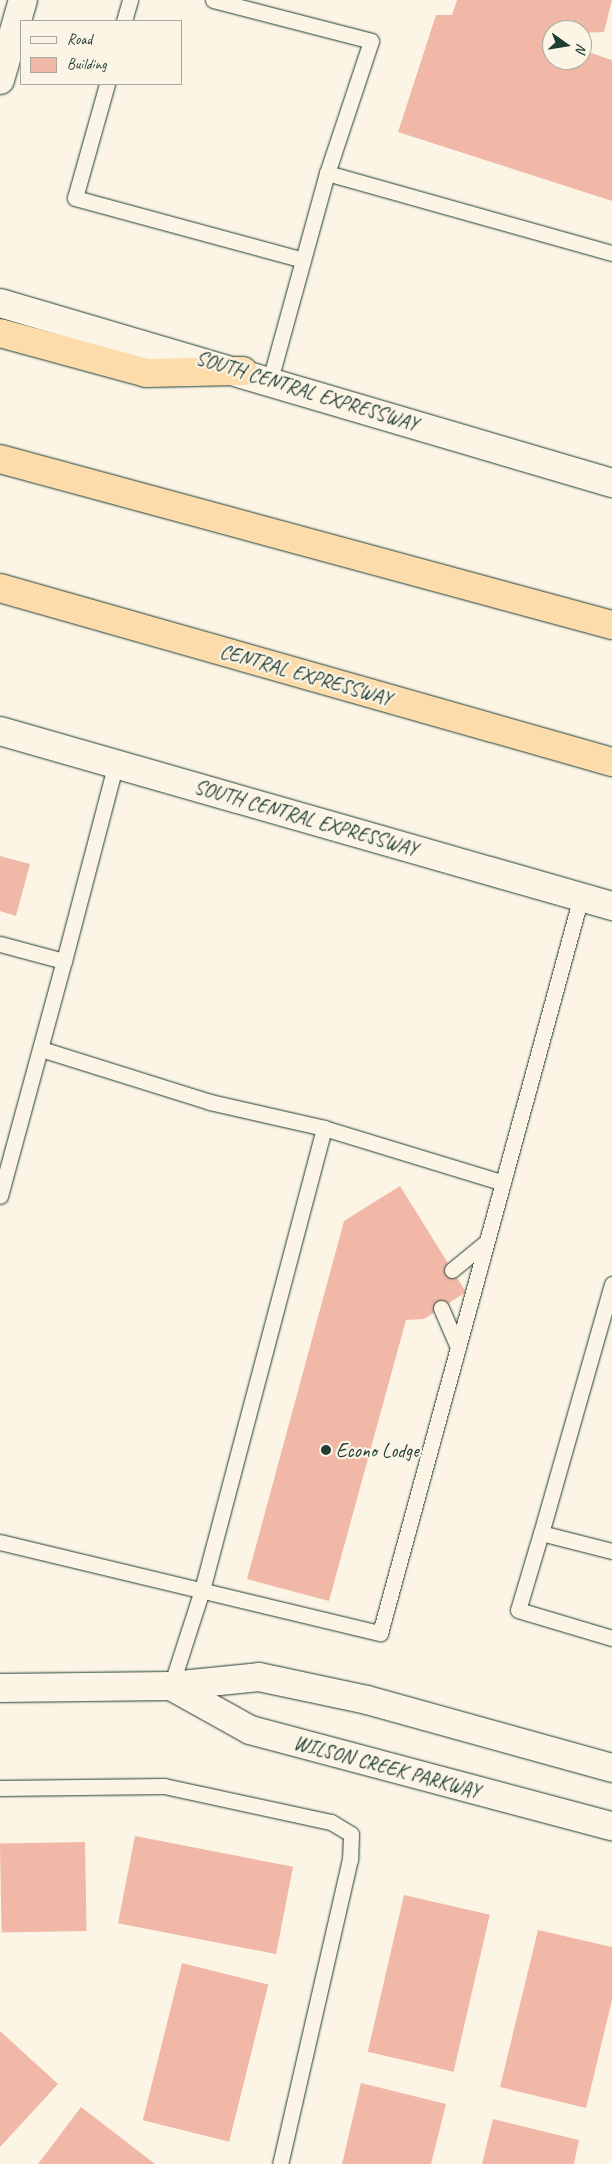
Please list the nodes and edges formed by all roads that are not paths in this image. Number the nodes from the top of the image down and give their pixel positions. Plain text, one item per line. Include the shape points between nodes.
1 (23, 0) edge
2 (130, 0) edge
3 (214, 0) edge
4 (124, 20) edge
5 (0, 80) edge
6 (107, 85) edge
7 (327, 173) junction
8 (612, 253) edge
9 (303, 260) junction
10 (0, 303) edge
11 (0, 333) edge
12 (243, 371) junction
13 (270, 380) junction
14 (0, 459) edge
15 (612, 484) edge
16 (0, 588) edge
17 (612, 625) edge
18 (0, 731) edge
19 (612, 762) edge
20 (116, 763) junction
21 (581, 897) junction
22 (612, 906) edge
23 (0, 944) edge
24 (64, 961) junction
25 (40, 1049) junction
26 (324, 1128) junction
27 (501, 1182) junction
28 (0, 1196) edge
29 (485, 1242) junction
30 (452, 1270) dead end
31 (612, 1284) edge
32 (441, 1308) dead end
33 (457, 1345) junction
34 (541, 1533) junction
35 (0, 1542) edge
36 (612, 1551) edge
37 (202, 1590) junction
38 (612, 1638) edge
39 (171, 1686) junction
40 (0, 1688) edge
41 (612, 1768) edge
42 (0, 1788) edge
43 (612, 1826) edge
44 (280, 2164) edge

1 - 5 main road
2 - 4 lane
3 - 7 lane via 371,41
6 - 9 lane via 76,198
7 - 8 lane
7 - 9 lane
9 - 13 lane
10 - 12 main road, SOUTH CENTRAL EXPRESSWAY
11 - 12 highway via 146,373
12 - 13 main road, SOUTH CENTRAL EXPRESSWAY
13 - 15 main road, SOUTH CENTRAL EXPRESSWAY
14 - 17 highway
16 - 19 highway, CENTRAL EXPRESSWAY
18 - 20 main road, SOUTH CENTRAL EXPRESSWAY
20 - 21 main road, SOUTH CENTRAL EXPRESSWAY
20 - 24 lane
21 - 22 main road, SOUTH CENTRAL EXPRESSWAY
21 - 27 lane
23 - 24 lane
24 - 25 lane
25 - 26 lane via 210,1102
25 - 28 lane
26 - 27 lane
26 - 37 lane
27 - 29 lane
29 - 30 lane
29 - 33 lane
31 - 34 lane
32 - 33 lane
33 - 37 lane via 380,1634
34 - 36 lane
34 - 38 lane via 518,1610
35 - 37 lane
37 - 39 lane
39 - 40 main road, WILSON CREEK PARKWAY
39 - 41 main road, WILSON CREEK PARKWAY via 259,1677 367,1700
39 - 43 main road, WILSON CREEK PARKWAY via 250,1730
42 - 44 lane via 164,1786 331,1822 351,1834 350,1859

